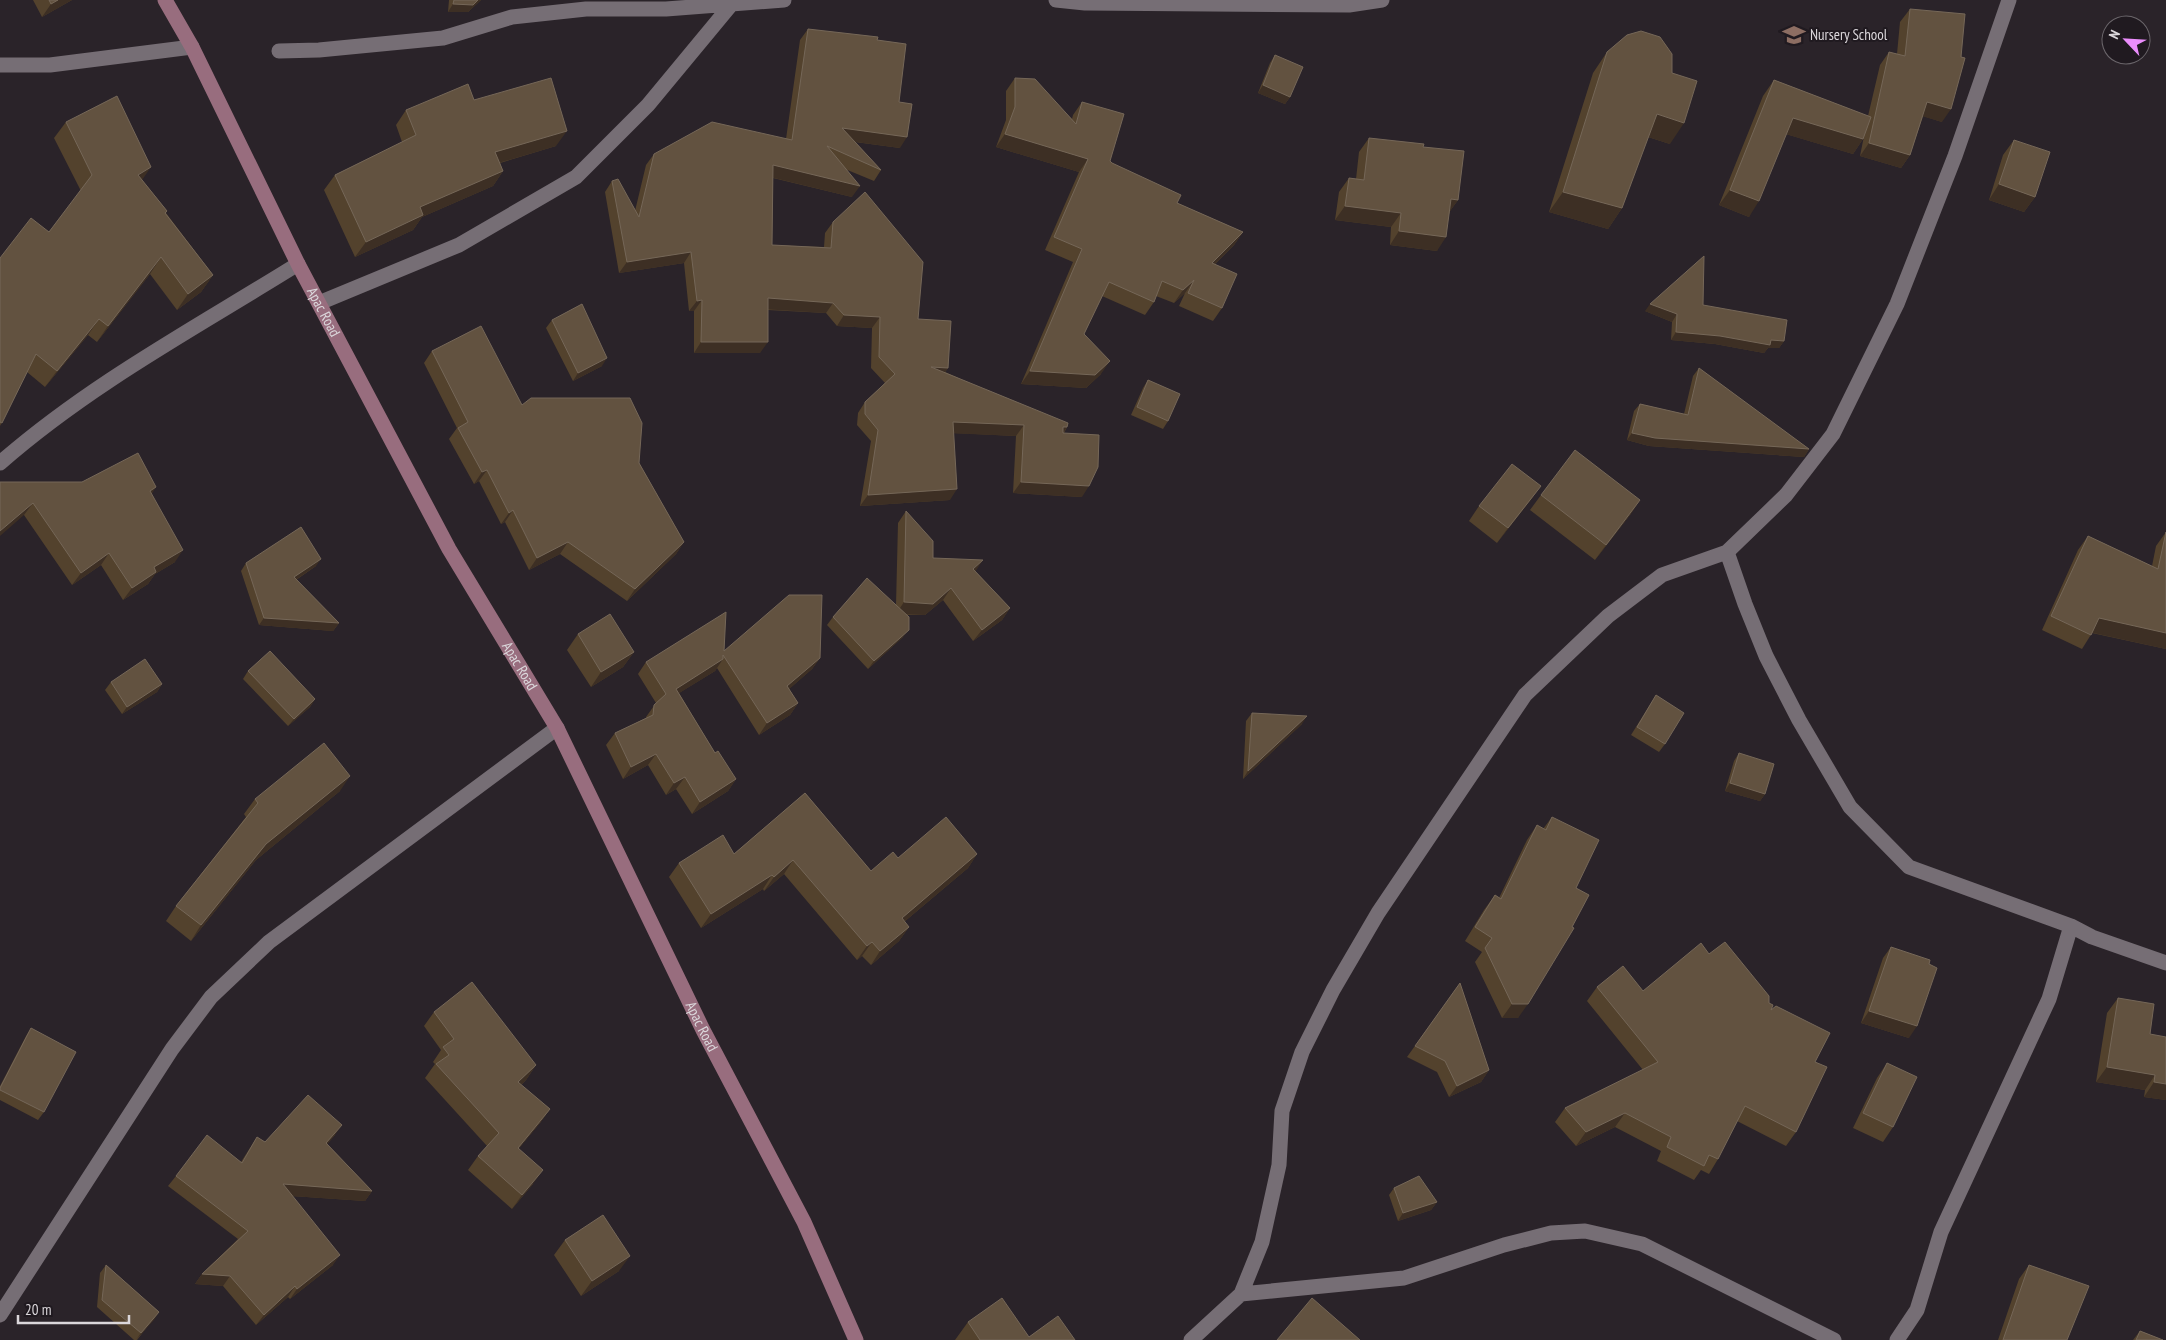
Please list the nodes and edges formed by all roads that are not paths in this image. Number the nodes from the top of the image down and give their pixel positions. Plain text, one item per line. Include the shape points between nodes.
1 (165, 0) edge
2 (784, 0) edge
3 (1056, 0) edge
4 (1382, 0) edge
5 (2010, 0) edge
6 (735, 1) edge
7 (192, 47) junction
8 (279, 51) dead end
9 (0, 65) edge
10 (298, 264) junction
11 (319, 303) junction
12 (0, 463) edge
13 (1727, 552) junction
14 (558, 728) junction
15 (2071, 926) junction
16 (2166, 962) edge
17 (1241, 1294) junction
18 (0, 1315) edge
19 (856, 1340) edge
20 (1191, 1340) edge
21 (1834, 1340) edge
22 (1897, 1340) edge

1 - 7 main road, Apac Road
2 - 6 street
3 - 4 street via 1339,5
5 - 13 street via 1955,156 1897,304 1834,434 1786,495
6 - 8 street via 666,9 586,9 512,17 443,38
6 - 11 street via 648,105 576,177 459,245
7 - 9 street via 50,65
7 - 10 main road, Apac Road
10 - 11 main road, Apac Road
10 - 12 street via 108,382 39,429
11 - 14 main road, Apac Road via 448,549
13 - 15 street via 1766,656 1850,807 1909,867
13 - 17 street via 1662,575 1608,616 1525,695 1378,913 1333,990 1302,1052 1282,1112 1278,1165 1262,1242
14 - 18 street via 269,942 210,997 172,1049
14 - 19 main road, Apac Road via 703,1030 804,1222
15 - 16 street via 2092,938
15 - 22 street via 2048,999 1941,1232 1917,1310
17 - 20 street
17 - 21 street via 1404,1278 1551,1233 1584,1231 1642,1244

